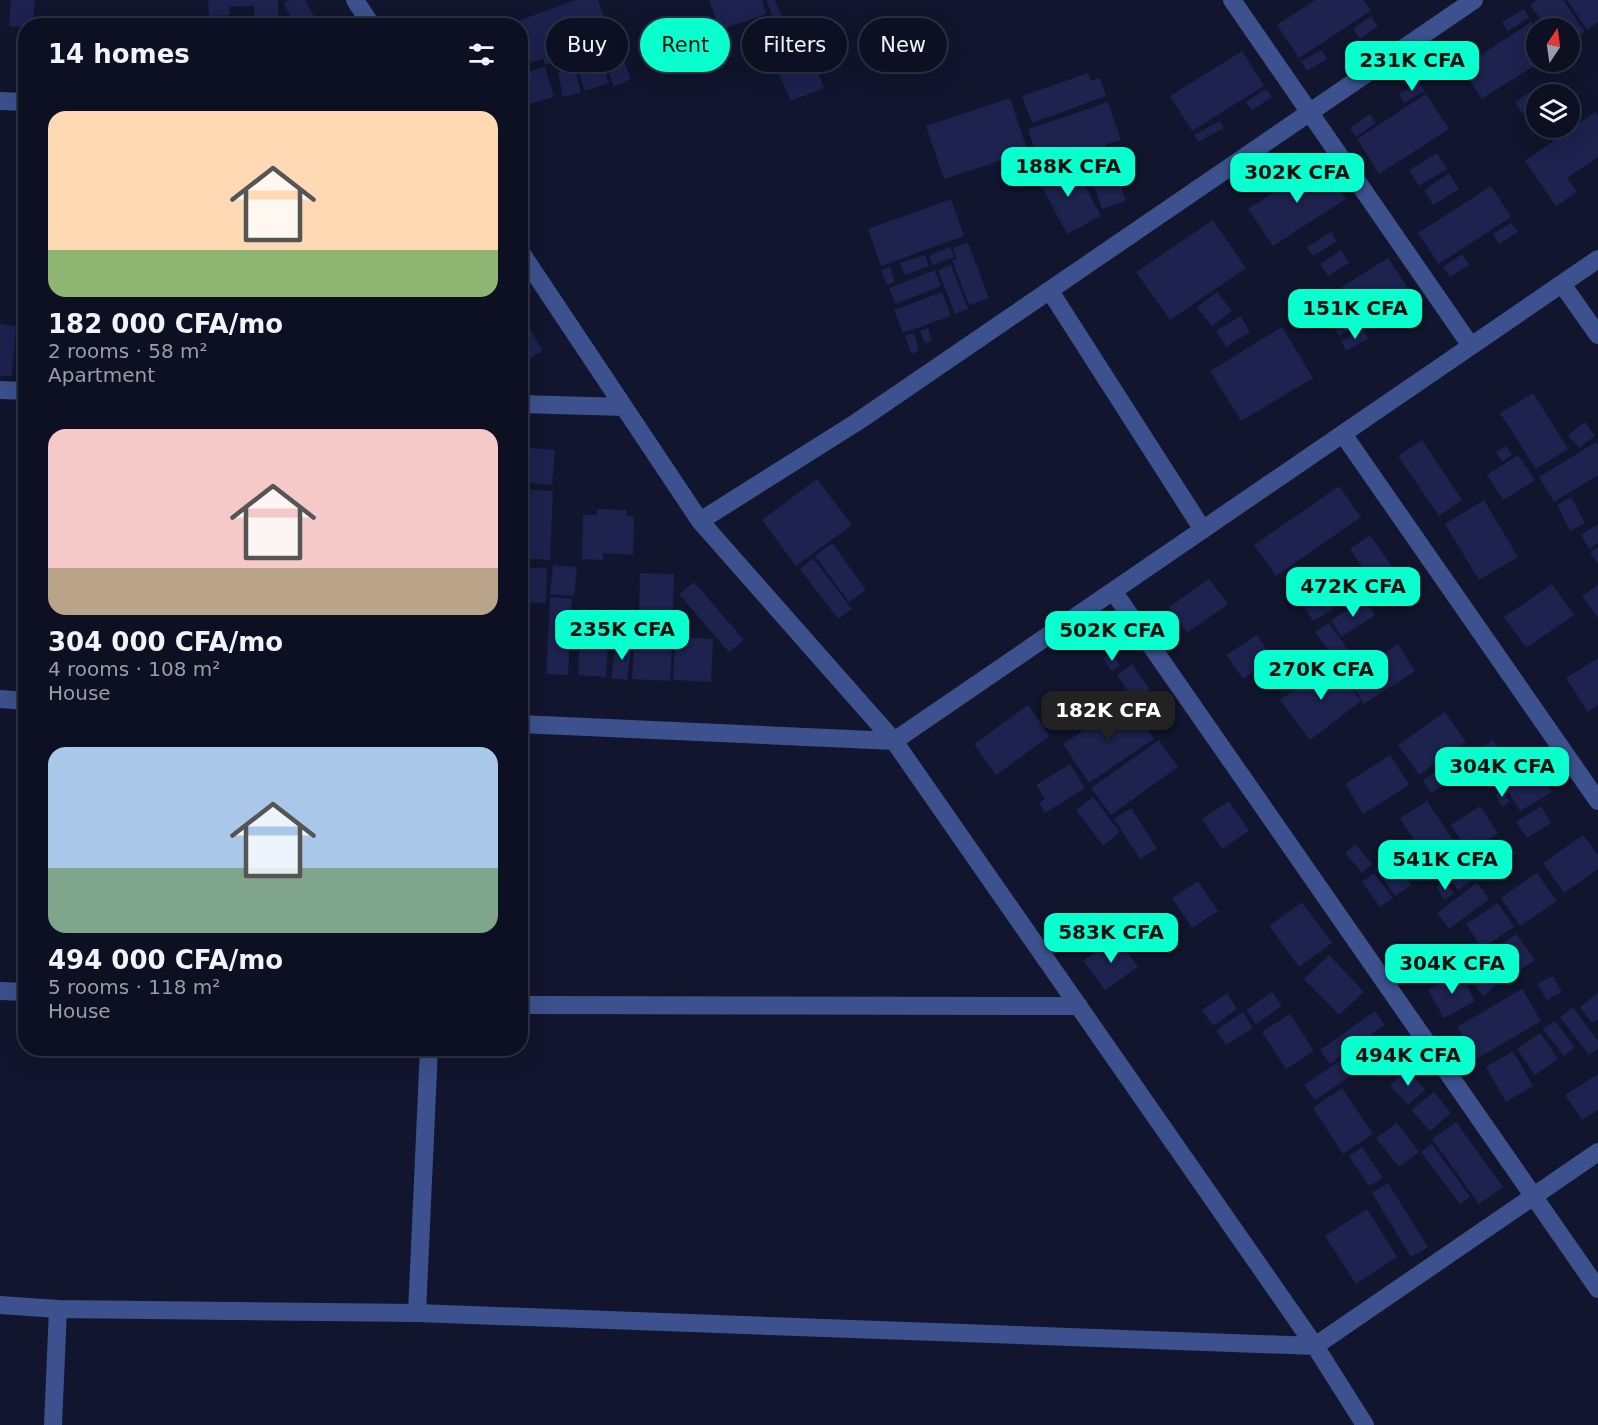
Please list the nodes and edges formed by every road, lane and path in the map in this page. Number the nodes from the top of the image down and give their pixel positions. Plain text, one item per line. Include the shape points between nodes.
1 (355, 0) edge
2 (1232, 0) edge
3 (1474, 0) edge
4 (367, 18) edge
5 (0, 101) edge
6 (18, 102) edge
7 (1310, 112) junction
8 (1598, 259) edge
9 (528, 263) edge
10 (1562, 284) junction
11 (1050, 291) junction
12 (1598, 335) edge
13 (1471, 346) junction
14 (0, 390) edge
15 (18, 391) edge
16 (528, 404) edge
17 (624, 407) junction
18 (1343, 434) junction
19 (700, 521) junction
20 (1203, 530) junction
21 (1113, 591) junction
22 (0, 699) edge
23 (18, 700) edge
24 (528, 724) edge
25 (894, 741) junction
26 (1598, 801) edge
27 (0, 991) edge
28 (18, 992) edge
29 (528, 1005) edge
30 (1078, 1006) junction
31 (429, 1056) edge
32 (1598, 1152) edge
33 (1533, 1197) junction
34 (1598, 1290) edge
35 (0, 1305) edge
36 (58, 1309) junction
37 (417, 1313) junction
38 (1314, 1346) junction
39 (53, 1425) edge
40 (1365, 1425) edge

1 - 4 street
2 - 7 street
3 - 7 street
5 - 6 street
7 - 11 street
7 - 13 street
8 - 10 street
9 - 17 street
10 - 12 street
10 - 13 street
11 - 19 street via 858,422
11 - 20 street
13 - 18 street
14 - 15 street
16 - 17 street
17 - 19 street
18 - 20 street
18 - 26 street
19 - 25 street
20 - 21 street
21 - 25 street
21 - 33 street
22 - 23 street
24 - 25 street
25 - 30 street
27 - 28 street
29 - 30 street
30 - 38 street
31 - 37 street
32 - 33 street
33 - 34 street
33 - 38 street
35 - 36 street
36 - 37 street
36 - 39 street
37 - 38 street
38 - 40 street

